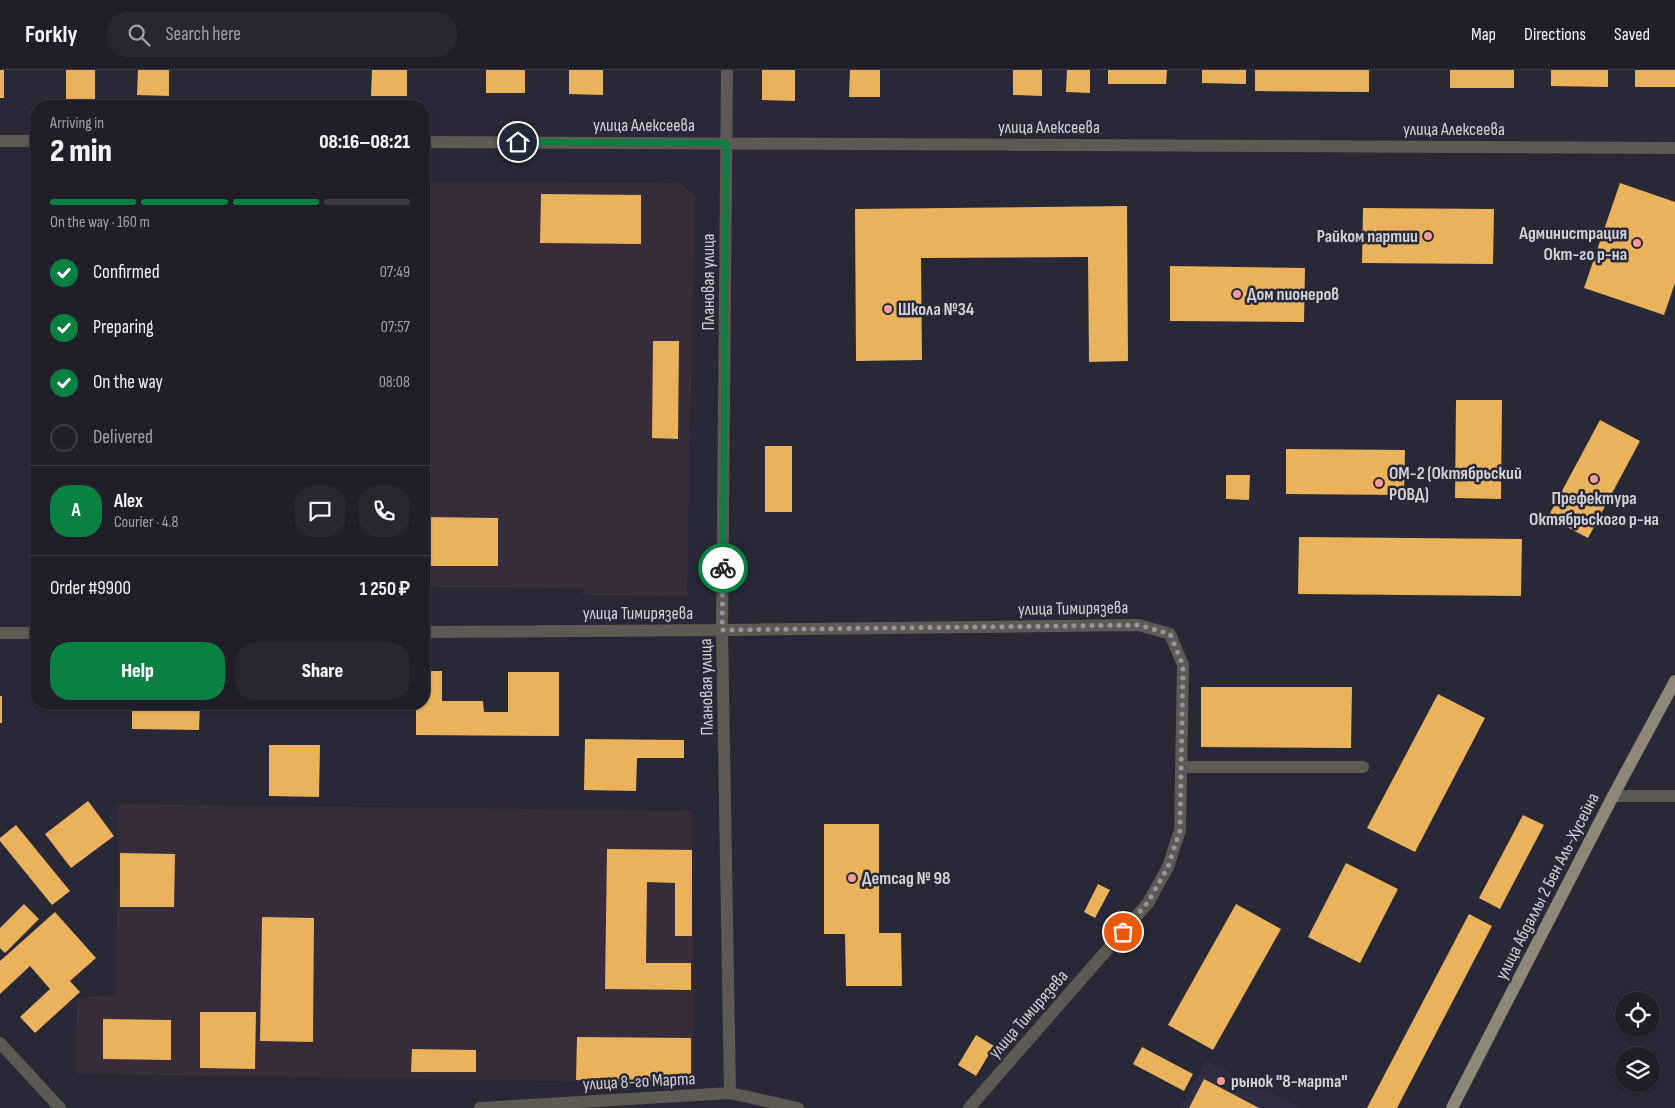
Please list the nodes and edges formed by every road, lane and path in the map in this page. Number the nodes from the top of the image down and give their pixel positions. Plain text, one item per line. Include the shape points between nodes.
1 (726, 70) edge
2 (0, 141) edge
3 (30, 141) edge
4 (430, 142) edge
5 (726, 143) junction
6 (1675, 148) edge
7 (722, 630) junction
8 (430, 632) edge
9 (0, 633) edge
10 (30, 633) edge
11 (1675, 681) edge
12 (1181, 767) junction
13 (1364, 767) dead end
14 (1613, 796) junction
15 (1675, 796) edge
16 (0, 1043) edge
17 (730, 1094) junction
18 (60, 1108) edge
19 (480, 1108) edge
20 (798, 1108) edge
21 (969, 1108) edge
22 (1452, 1108) edge

1 - 5 street, Плановая улица
2 - 3 street
4 - 5 street, улица Алексеева
5 - 6 street, улица Алексеева
5 - 7 street, Плановая улица
7 - 8 street, улица Тимирязева
7 - 12 street, улица Тимирязева via 1139,625 1170,634 1183,665
7 - 17 street, Плановая улица
9 - 10 street
11 - 14 main road, улица Абдаллы 2 Бен Аль-Хусейна
12 - 13 street
12 - 21 street, улица Тимирязева via 1180,830 1168,867 1148,902
14 - 15 street
14 - 22 main road, улица Абдаллы 2 Бен Аль-Хусейна
16 - 18 street
17 - 19 street, улица 8-го Марта
17 - 20 street, улица 8-го Марта

